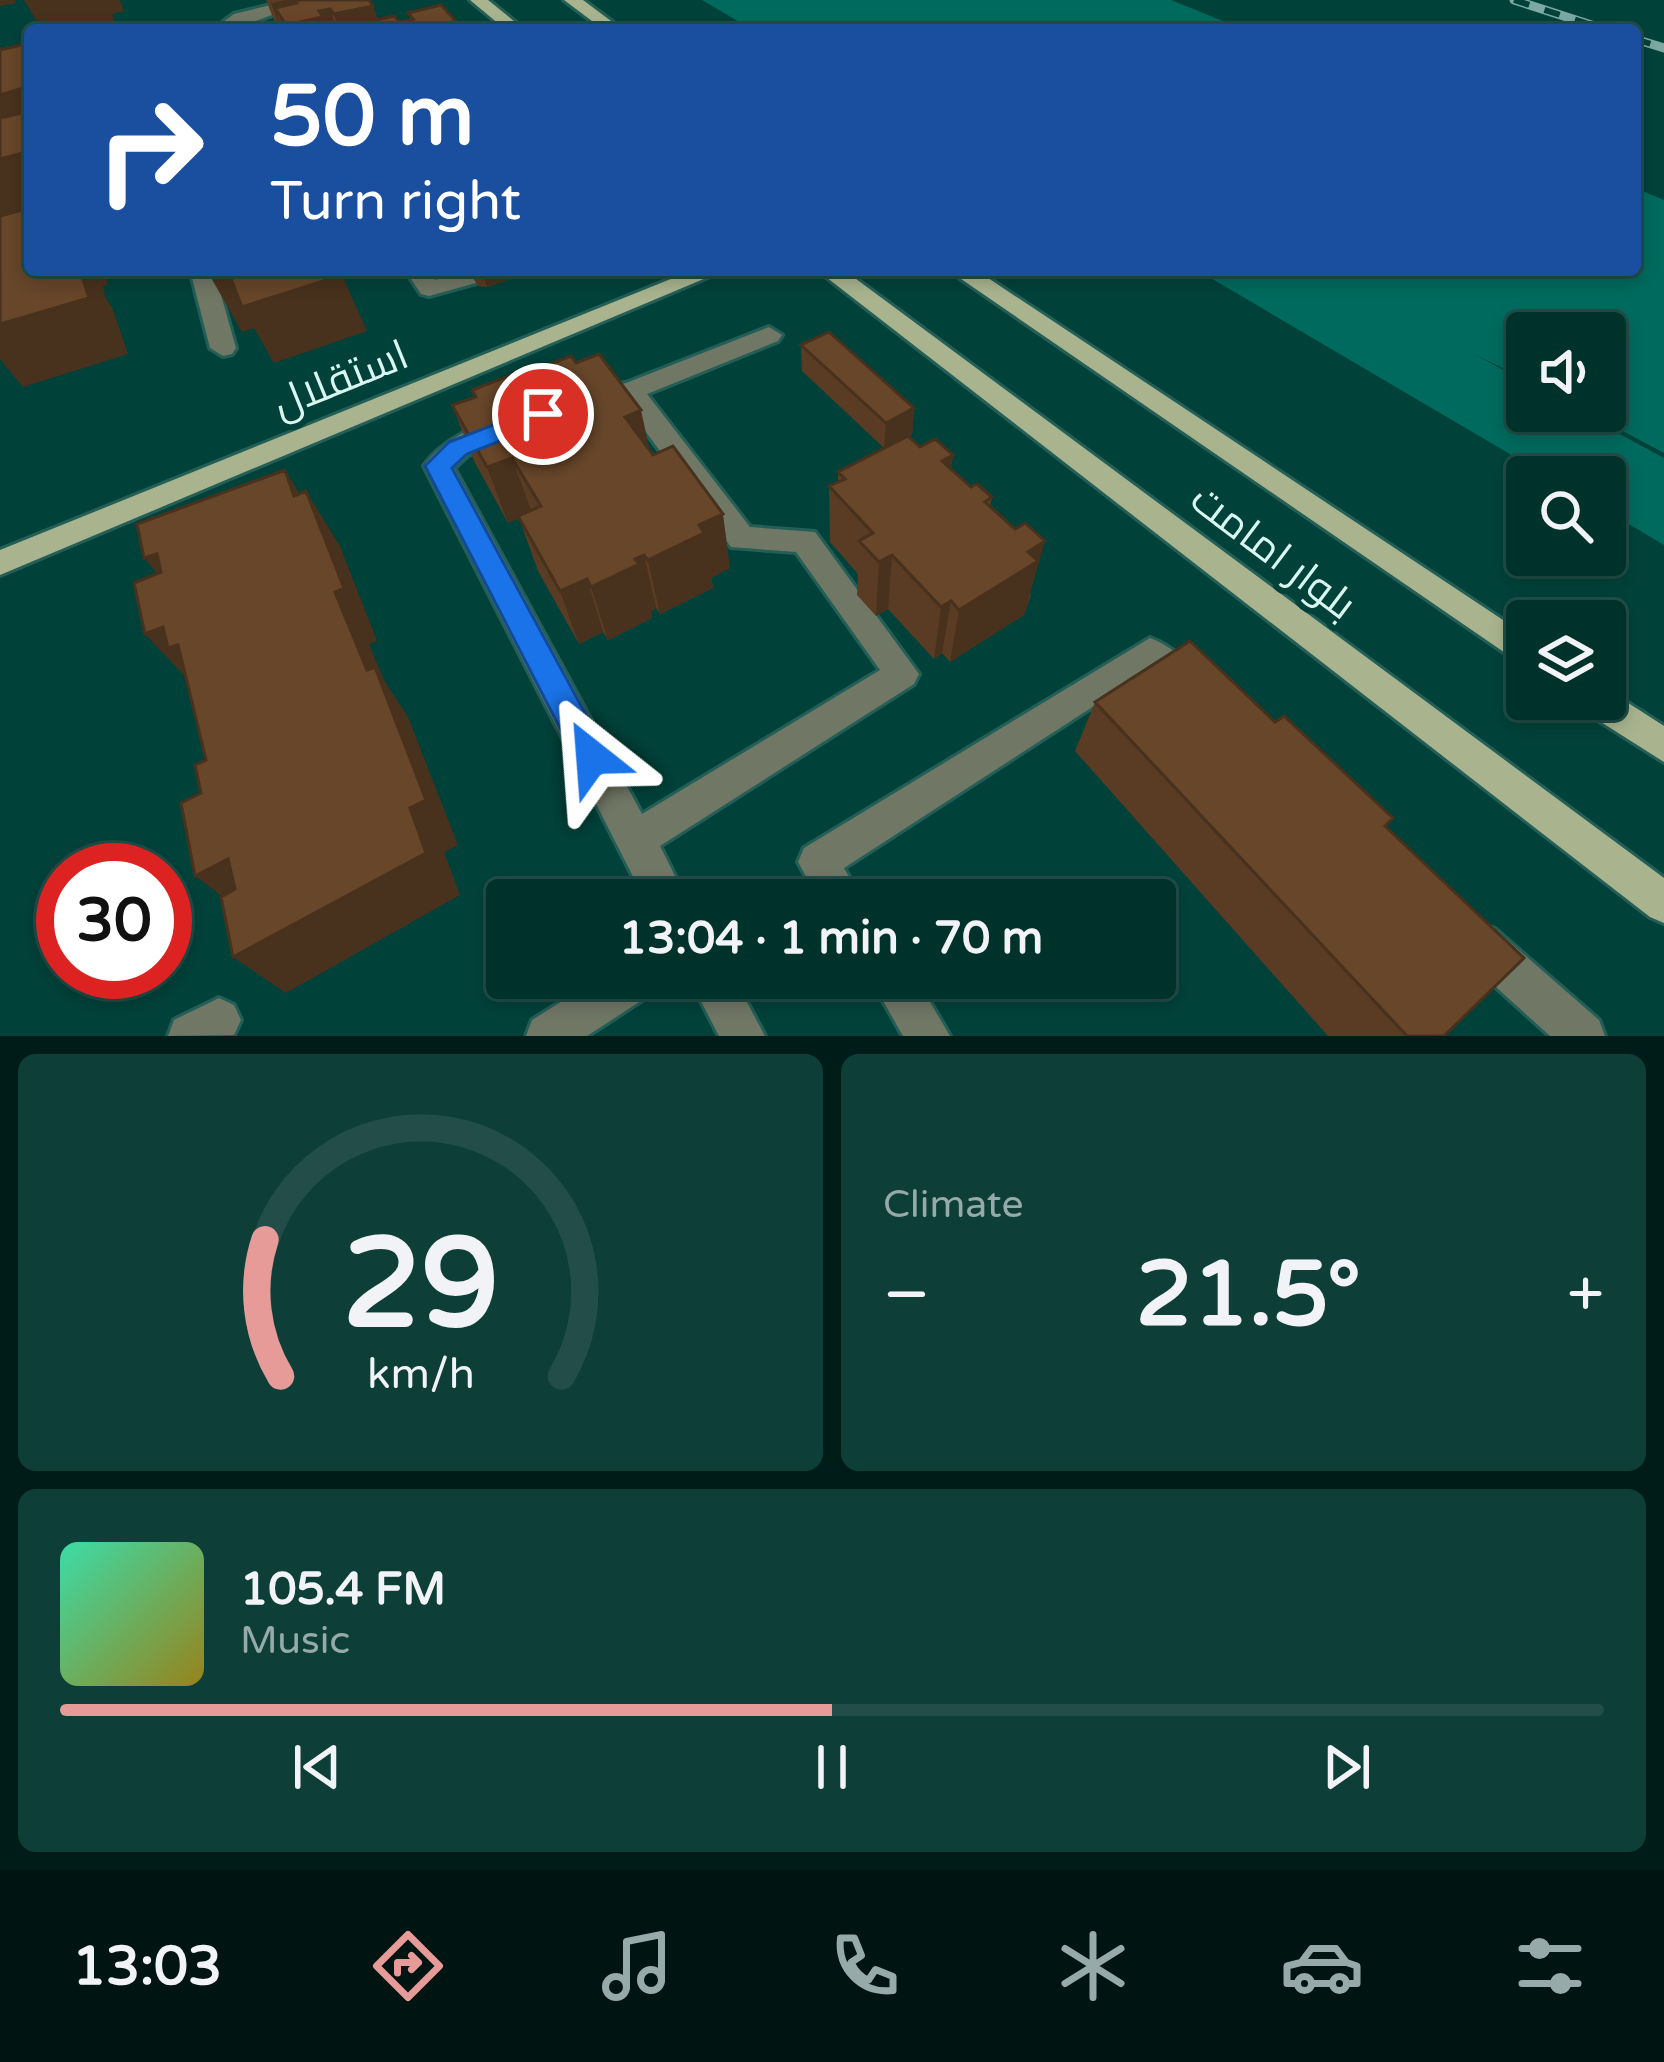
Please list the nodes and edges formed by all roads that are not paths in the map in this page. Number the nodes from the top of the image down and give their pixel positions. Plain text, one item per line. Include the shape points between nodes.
1 (281, 0) edge
2 (478, 0) edge
3 (572, 0) edge
4 (264, 12) junction
5 (235, 24) edge
6 (270, 24) edge
7 (509, 24) edge
8 (606, 24) edge
9 (204, 276) edge
10 (421, 276) edge
11 (476, 276) edge
12 (698, 276) edge
13 (837, 276) edge
14 (969, 276) edge
15 (769, 335) dead end
16 (223, 348) dead end
17 (630, 391) junction
18 (0, 563) edge
19 (1506, 640) edge
20 (1220, 713) edge
21 (1625, 720) edge
22 (1664, 746) edge
23 (635, 840) junction
24 (656, 879) edge
25 (829, 879) edge
26 (1664, 903) edge
27 (1444, 913) edge
28 (605, 999) edge
29 (722, 999) edge
30 (904, 999) edge
31 (548, 1036) edge
32 (743, 1036) edge
33 (928, 1036) edge
34 (1583, 1036) edge

1 - 4 street via 285,7
2 - 7 main road
3 - 8 main road
4 - 5 street
4 - 6 street
9 - 16 street
10 - 11 street via 430,289
12 - 18 main road, استقلال
13 - 26 main road, بلوار امامت
14 - 19 main road, بلوار امامت
15 - 17 street
17 - 23 street via 586,397 458,448 438,466
17 - 23 street via 742,539 803,540 902,674
20 - 25 street via 1150,652 818,862
21 - 22 main road
23 - 24 street
27 - 34 street
28 - 31 street
29 - 32 street
30 - 33 street

